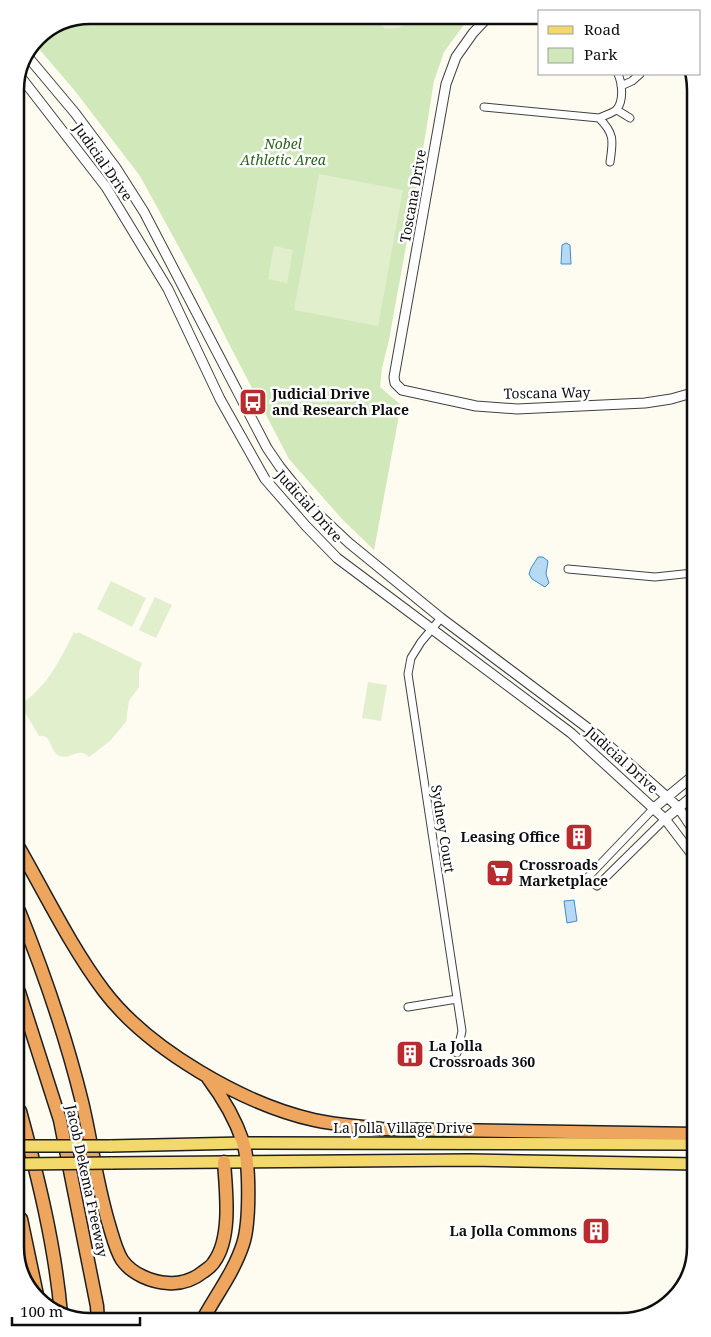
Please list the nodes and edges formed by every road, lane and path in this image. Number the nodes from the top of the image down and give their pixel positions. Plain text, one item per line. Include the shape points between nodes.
1 (482, 24) edge
2 (31, 61) edge
3 (618, 75) edge
4 (639, 75) edge
5 (25, 82) edge
6 (620, 86) junction
7 (484, 107) dead end
8 (617, 110) junction
9 (600, 118) junction
10 (630, 118) dead end
11 (610, 162) dead end
12 (402, 390) joint
13 (687, 394) edge
14 (568, 569) dead end
15 (687, 574) edge
16 (441, 618) junction
17 (431, 629) junction
18 (687, 781) edge
19 (666, 796) junction
20 (687, 800) edge
21 (678, 807) junction
22 (654, 808) junction
23 (665, 819) junction
24 (687, 820) edge
25 (687, 848) edge
26 (24, 857) edge
27 (24, 924) edge
28 (457, 999) junction
29 (24, 1005) edge
30 (408, 1007) dead end
31 (457, 1053) dead end
32 (205, 1074) junction
33 (24, 1126) edge
34 (687, 1134) edge
35 (244, 1143) junction
36 (687, 1144) edge
37 (24, 1146) edge
38 (224, 1162) junction
39 (246, 1162) junction
40 (24, 1164) edge
41 (687, 1164) edge
42 (24, 1237) edge
43 (34, 1282) edge
44 (60, 1306) edge
45 (97, 1313) edge
46 (207, 1313) edge

1 - 12 street, Toscana Drive via 456,57 446,84 394,377
2 - 16 street, Judicial Drive via 75,113 144,212 280,468 316,513
3 - 6 street
4 - 6 street
5 - 17 street, Judicial Drive via 106,187 168,289 220,399 265,479 337,558
6 - 8 street
7 - 9 street
8 - 9 street
8 - 10 street
9 - 11 street via 609,127 613,138
12 - 13 street, Toscana Way via 476,406 517,409 645,403
14 - 15 street via 655,578
16 - 17 street, Sydney Court
16 - 19 street, Judicial Drive via 597,735
17 - 22 street, Judicial Drive via 571,733
17 - 28 street, Sydney Court via 411,658 408,674
18 - 19 street
19 - 21 street, Judicial Drive
19 - 22 street
20 - 21 street
21 - 23 street
21 - 24 street, Judicial Drive
22 - 23 street, Judicial Drive
22 - 23 street via 586,879 597,886
23 - 25 street, Judicial Drive
26 - 32 highway via 78,954 105,992 131,1021
27 - 38 highway via 43,972 82,1102 103,1205 122,1260 132,1270 145,1278 177,1284 195,1278 214,1264 221,1250 227,1209
28 - 30 street
28 - 31 street, Sydney Court via 462,1031
29 - 45 highway, Jacob Dekema Freeway via 60,1120
32 - 34 highway via 288,1113 338,1124 381,1129
32 - 35 highway via 226,1103
33 - 44 highway via 38,1178
35 - 36 main road, La Jolla Village Drive
35 - 37 main road, La Jolla Village Drive, bridge
35 - 39 highway
38 - 39 main road
38 - 40 main road, bridge
39 - 41 main road via 470,1160
39 - 46 highway via 249,1213 244,1242 232,1271
42 - 43 highway

